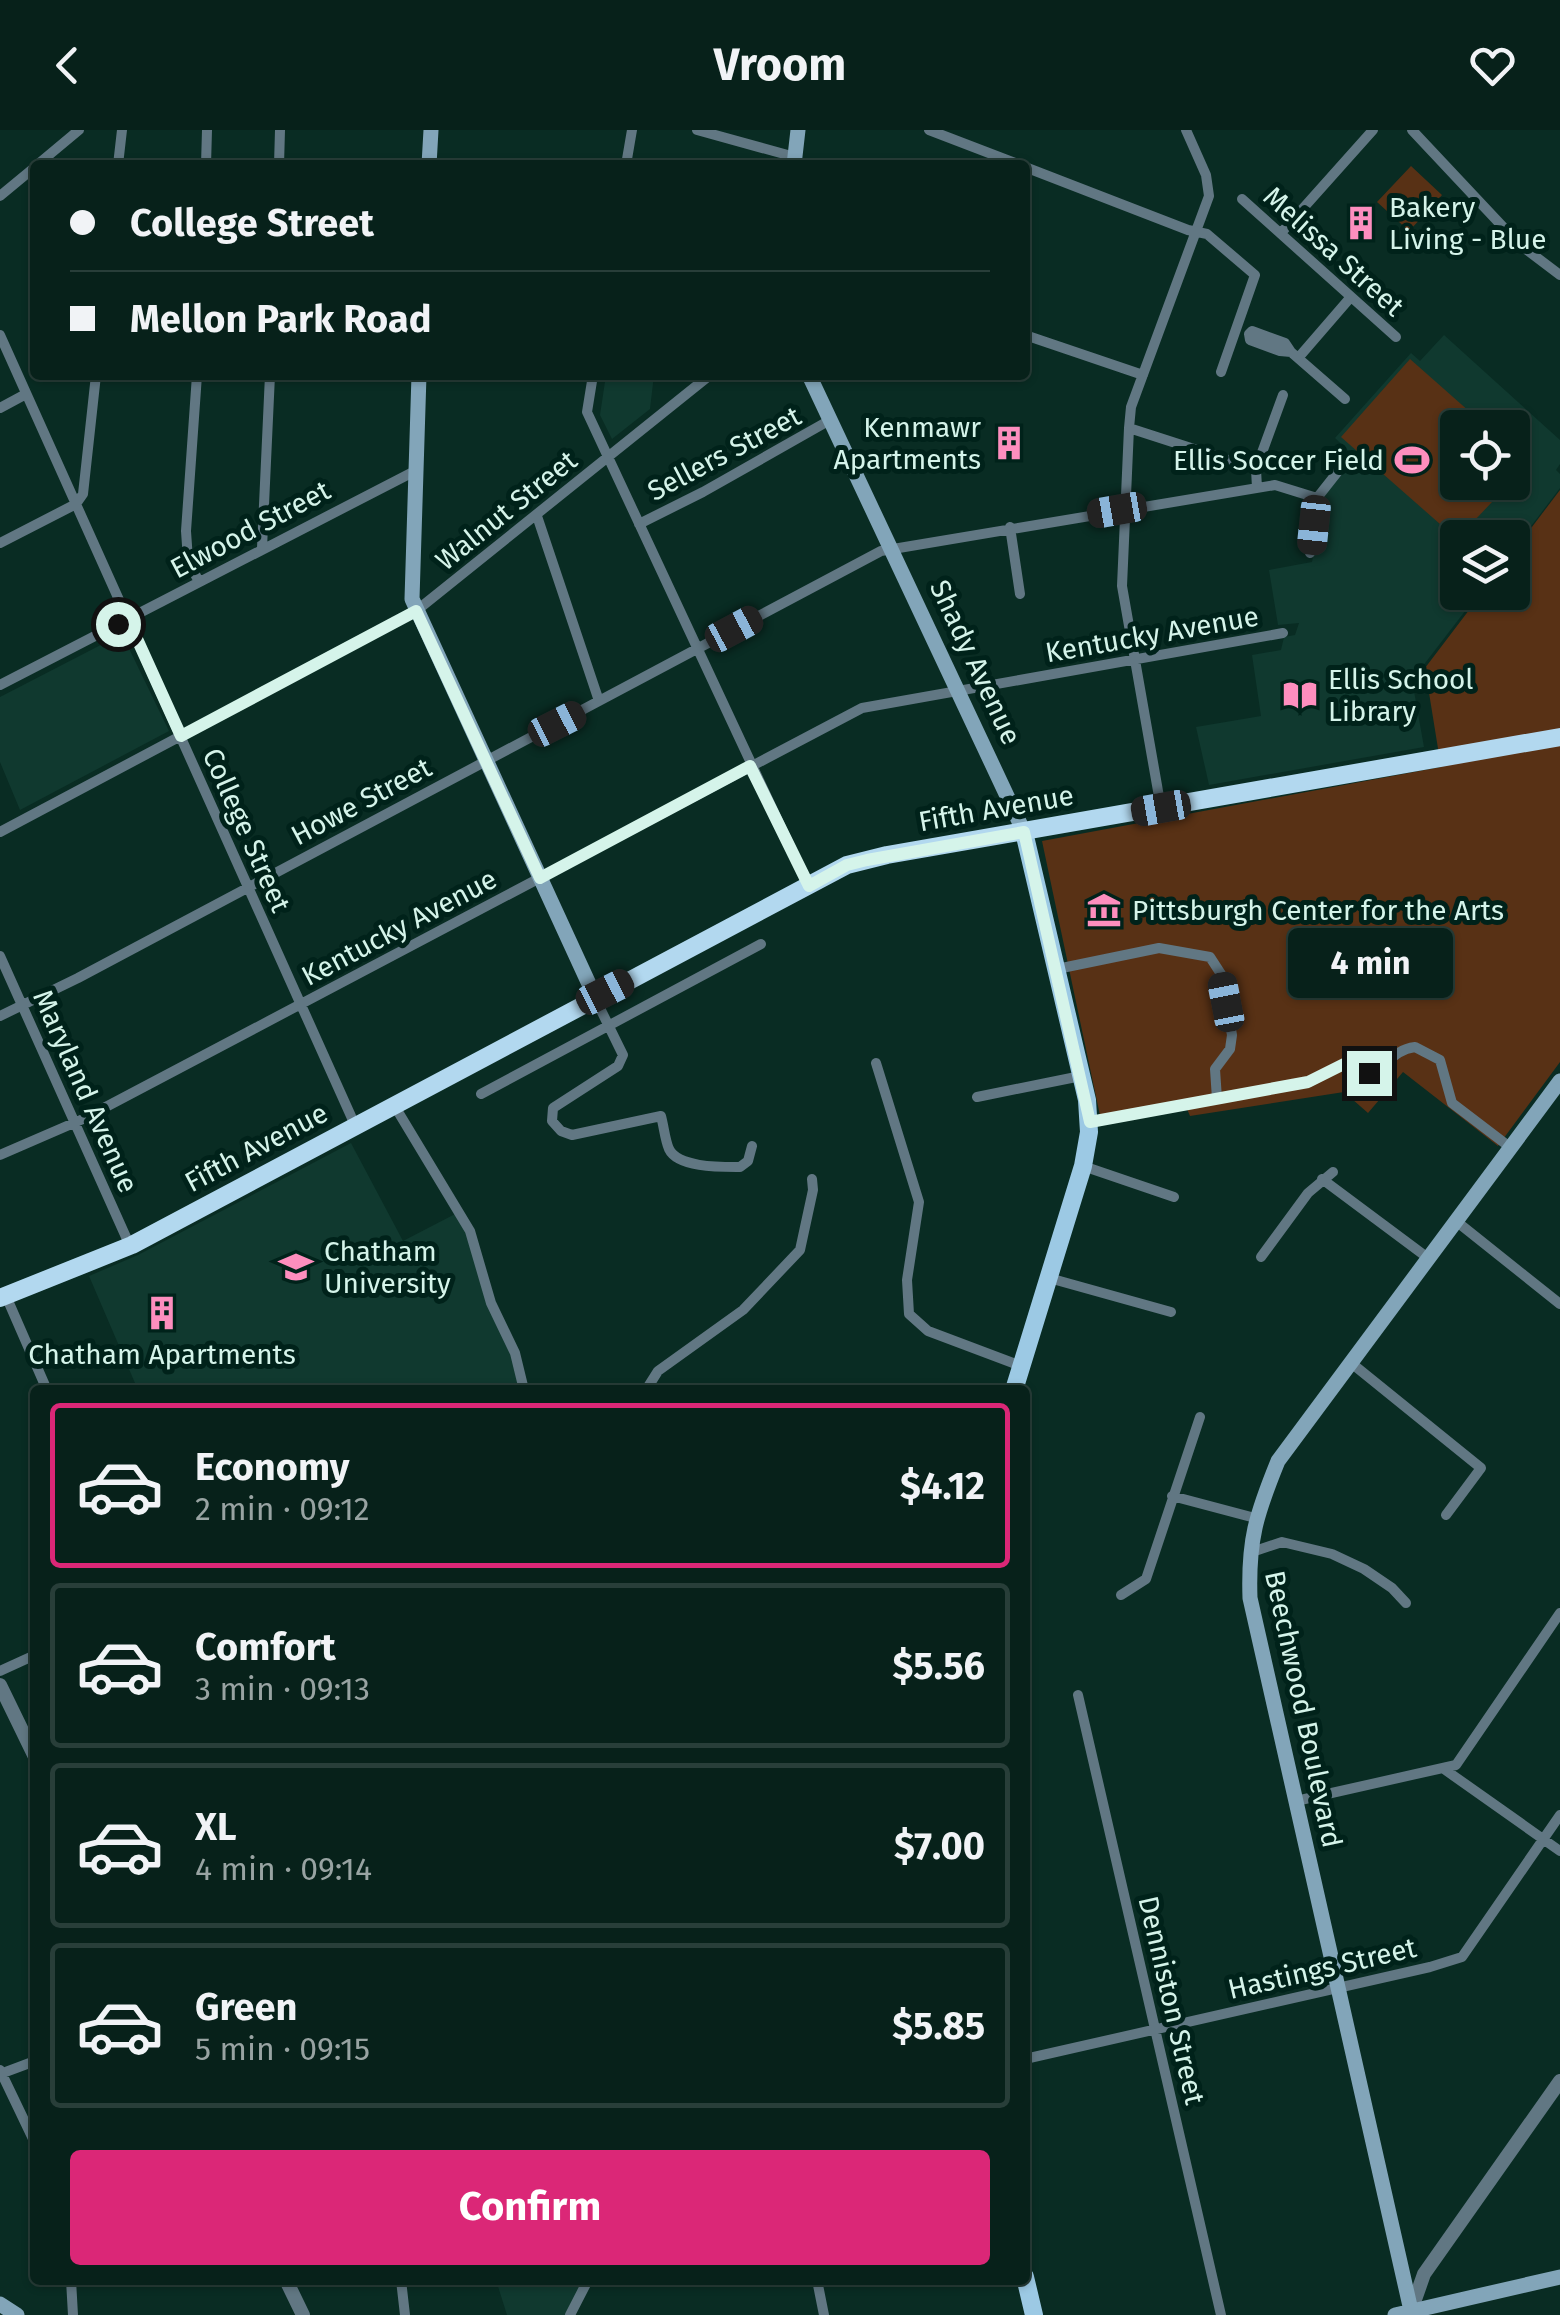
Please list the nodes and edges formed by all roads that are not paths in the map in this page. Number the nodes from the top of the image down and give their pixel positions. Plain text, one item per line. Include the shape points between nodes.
1 (80, 130) edge
2 (122, 130) edge
3 (208, 130) edge
4 (280, 130) edge
5 (431, 130) edge
6 (632, 130) edge
7 (697, 130) edge
8 (798, 130) edge
9 (930, 130) edge
10 (1186, 130) edge
11 (1372, 130) edge
12 (1412, 130) edge
13 (43, 160) edge
14 (119, 160) edge
15 (206, 160) edge
16 (278, 160) edge
17 (429, 160) edge
18 (627, 160) edge
19 (791, 160) edge
20 (794, 160) edge
21 (1007, 160) edge
22 (1030, 169) edge
23 (30, 171) edge
24 (0, 196) edge
25 (1242, 199) dead end
26 (1198, 232) junction
27 (1281, 233) junction
28 (1560, 275) edge
29 (1350, 298) junction
30 (0, 335) edge
31 (1030, 337) edge
32 (1396, 337) dead end
33 (1221, 372) dead end
34 (1143, 375) junction
35 (95, 380) edge
36 (197, 380) edge
37 (270, 380) edge
38 (419, 380) edge
39 (592, 380) edge
40 (704, 380) edge
41 (812, 380) edge
42 (26, 394) junction
43 (1283, 394) dead end
44 (1345, 399) dead end
45 (0, 408) edge
46 (830, 420) junction
47 (1129, 428) junction
48 (608, 456) junction
49 (1347, 460) dead end
50 (1256, 468) junction
51 (415, 470) junction
52 (1257, 488) junction
53 (1317, 498) junction
54 (76, 504) junction
55 (1125, 508) junction
56 (538, 516) junction
57 (639, 524) junction
58 (1010, 527) junction
59 (0, 543) edge
60 (262, 548) junction
61 (892, 548) junction
62 (1310, 553) dead end
63 (199, 582) junction
64 (1020, 594) dead end
65 (416, 611) junction
66 (128, 619) junction
67 (1284, 634) dead end
68 (696, 649) junction
69 (1133, 660) junction
70 (0, 685) edge
71 (960, 690) junction
72 (599, 702) junction
73 (181, 736) junction
74 (1560, 737) edge
75 (484, 762) junction
76 (750, 766) junction
77 (1161, 808) junction
78 (0, 832) edge
79 (1024, 832) junction
80 (540, 878) junction
81 (809, 886) junction
82 (248, 887) junction
83 (761, 944) dead end
84 (0, 956) edge
85 (1057, 969) junction
86 (595, 998) junction
87 (301, 1005) junction
88 (22, 1006) junction
89 (0, 1016) edge
90 (609, 1026) junction
91 (876, 1063) dead end
92 (1081, 1076) junction
93 (1560, 1081) edge
94 (481, 1094) dead end
95 (977, 1097) dead end
96 (1217, 1099) junction
97 (394, 1104) junction
98 (1090, 1122) junction
99 (76, 1123) junction
100 (354, 1125) junction
101 (752, 1146) dead end
102 (1511, 1148) junction
103 (0, 1156) edge
104 (1083, 1166) junction
105 (1332, 1172) dead end
106 (812, 1179) dead end
107 (1322, 1179) junction
108 (1174, 1196) dead end
109 (1456, 1221) junction
110 (130, 1246) junction
111 (1262, 1258) dead end
112 (1428, 1258) junction
113 (1049, 1278) junction
114 (3, 1297) edge
115 (1560, 1304) edge
116 (1171, 1312) dead end
117 (1350, 1362) junction
118 (1021, 1366) junction
119 (45, 1385) edge
120 (523, 1385) edge
121 (649, 1385) edge
122 (1015, 1385) edge
123 (1200, 1417) dead end
124 (1172, 1496) junction
125 (1446, 1516) dead end
126 (1255, 1518) junction
127 (1248, 1553) junction
128 (1121, 1595) dead end
129 (1406, 1603) dead end
130 (1560, 1614) edge
131 (30, 1657) edge
132 (0, 1672) edge
133 (0, 1684) edge
134 (1078, 1695) dead end
135 (30, 1747) edge
136 (1444, 1769) junction
137 (1296, 1800) junction
138 (1560, 1816) edge
139 (1543, 1840) junction
140 (1560, 1852) edge
141 (1339, 1987) junction
142 (1156, 2030) junction
143 (1030, 2058) edge
144 (30, 2062) edge
145 (1, 2073) edge
146 (1560, 2080) edge
147 (30, 2133) edge
148 (1560, 2277) edge
149 (71, 2285) edge
150 (288, 2285) edge
151 (402, 2285) edge
152 (585, 2285) edge
153 (818, 2285) edge
154 (1027, 2285) edge
155 (0, 2304) edge
156 (1406, 2314) edge
157 (17, 2315) edge
158 (73, 2315) edge
159 (303, 2315) edge
160 (405, 2315) edge
161 (570, 2315) edge
162 (824, 2315) edge
163 (1034, 2315) edge
164 (1221, 2315) edge

1 - 13 street
2 - 14 street
3 - 15 street
4 - 16 street
5 - 17 main road
6 - 18 street
7 - 19 street
8 - 20 main road
9 - 21 street
10 - 26 street via 1208,184
11 - 27 street
12 - 28 street via 1519,244
22 - 26 street
23 - 24 street
25 - 27 street, Melissa Street
26 - 33 street via 1255,274
26 - 34 street
27 - 29 street, Melissa Street
29 - 32 street, Melissa Street
29 - 44 street via 1295,354
30 - 42 street, College Street
31 - 34 street
34 - 47 street
35 - 54 street
36 - 63 street via 186,531 188,560
37 - 60 street
38 - 51 main road
39 - 48 street via 587,412
40 - 48 street, Walnut Street
41 - 46 main road, Shady Avenue
42 - 45 street
42 - 54 street, College Street
43 - 50 street
46 - 57 street, Sellers Street
46 - 61 main road, Shady Avenue
47 - 50 street
47 - 55 street
48 - 56 street, Walnut Street
48 - 57 street
49 - 53 street
50 - 52 street
51 - 60 street, Elwood Street
51 - 65 main road
52 - 53 street, Howe Street via 1275,485
52 - 55 street, Howe Street
53 - 62 street
54 - 59 street
54 - 66 street, College Street
55 - 58 street, Howe Street
55 - 69 street via 1122,586
56 - 65 street, Walnut Street
56 - 72 street
57 - 68 street
58 - 61 street, Howe Street
58 - 64 street
60 - 63 street, Elwood Street
61 - 68 street, Howe Street
61 - 71 main road, Shady Avenue
63 - 66 street, Elwood Street
65 - 73 street, Walnut Street
65 - 75 main road
66 - 70 street, Elwood Street
66 - 73 street, College Street
67 - 69 street, Kentucky Avenue
68 - 72 street, Howe Street
68 - 76 street
69 - 71 street, Kentucky Avenue
69 - 77 street
71 - 76 street, Kentucky Avenue via 862,708
71 - 79 main road, Shady Avenue
72 - 75 street, Howe Street
73 - 78 street, Walnut Street
73 - 82 street, College Street
74 - 77 highway, Fifth Avenue
75 - 80 main road
75 - 82 street, Howe Street
76 - 80 street, Kentucky Avenue
76 - 81 street
77 - 79 highway, Fifth Avenue
79 - 81 highway, Fifth Avenue via 874,858
79 - 85 main road, Shady Avenue
80 - 86 main road
80 - 87 street, Kentucky Avenue
81 - 86 highway, Fifth Avenue
82 - 87 street, College Street
82 - 88 street, Howe Street
83 - 90 street
84 - 88 street, Maryland Avenue
85 - 92 main road, Shady Avenue
85 - 96 street via 1159,948 1214,960 1232,1035 1214,1073
86 - 90 street
86 - 97 highway, Fifth Avenue
87 - 99 street, Kentucky Avenue
87 - 100 street, College Street
88 - 89 street, Howe Street
88 - 99 street, Maryland Avenue
90 - 94 street
90 - 101 street via 622,1050 618,1066 553,1108 552,1122 561,1132 662,1116 677,1160 740,1167
91 - 118 street via 919,1202 907,1280 909,1314 928,1332
92 - 95 street
92 - 98 main road, Shady Avenue
93 - 102 main road, Beechwood Boulevard
96 - 98 street
96 - 102 street via 1308,1082 1344,1064 1372,1072 1398,1051 1415,1047 1440,1060 1452,1103
97 - 100 highway, Fifth Avenue
97 - 120 street via 470,1231
98 - 104 main road, Shady Avenue
99 - 103 street, Kentucky Avenue
99 - 110 street, Maryland Avenue
100 - 110 highway, Fifth Avenue
102 - 109 main road, Beechwood Boulevard
104 - 108 street
104 - 113 main road, Shady Avenue
105 - 107 street
106 - 121 street via 800,1250 743,1310
107 - 111 street
107 - 112 street
109 - 112 main road, Beechwood Boulevard
109 - 115 street
110 - 114 highway, Fifth Avenue
112 - 117 main road, Beechwood Boulevard
113 - 116 street
113 - 118 main road, Shady Avenue
114 - 119 street
117 - 125 street via 1481,1468
117 - 126 main road, Beechwood Boulevard via 1278,1462
118 - 122 main road, Shady Avenue
123 - 124 street
124 - 126 street
124 - 128 street via 1146,1579
126 - 127 main road, Beechwood Boulevard
127 - 129 street via 1282,1542 1332,1554 1364,1569
127 - 137 main road, Beechwood Boulevard via 1250,1598
130 - 136 street via 1456,1765
131 - 132 street
133 - 135 street
134 - 142 street, Denniston Street
136 - 137 street
136 - 139 street
137 - 141 main road, Beechwood Boulevard
138 - 139 street, Hastings Street
139 - 140 street
139 - 141 street, Hastings Street via 1462,1956
141 - 142 street, Hastings Street
141 - 156 main road, Beechwood Boulevard
142 - 143 street, Hastings Street
142 - 164 street, Denniston Street
144 - 145 street
145 - 147 street
146 - 156 street via 1424,2274
148 - 156 main road
149 - 158 street
150 - 159 street
151 - 160 street
152 - 161 street
153 - 162 street
154 - 163 main road
155 - 157 main road

